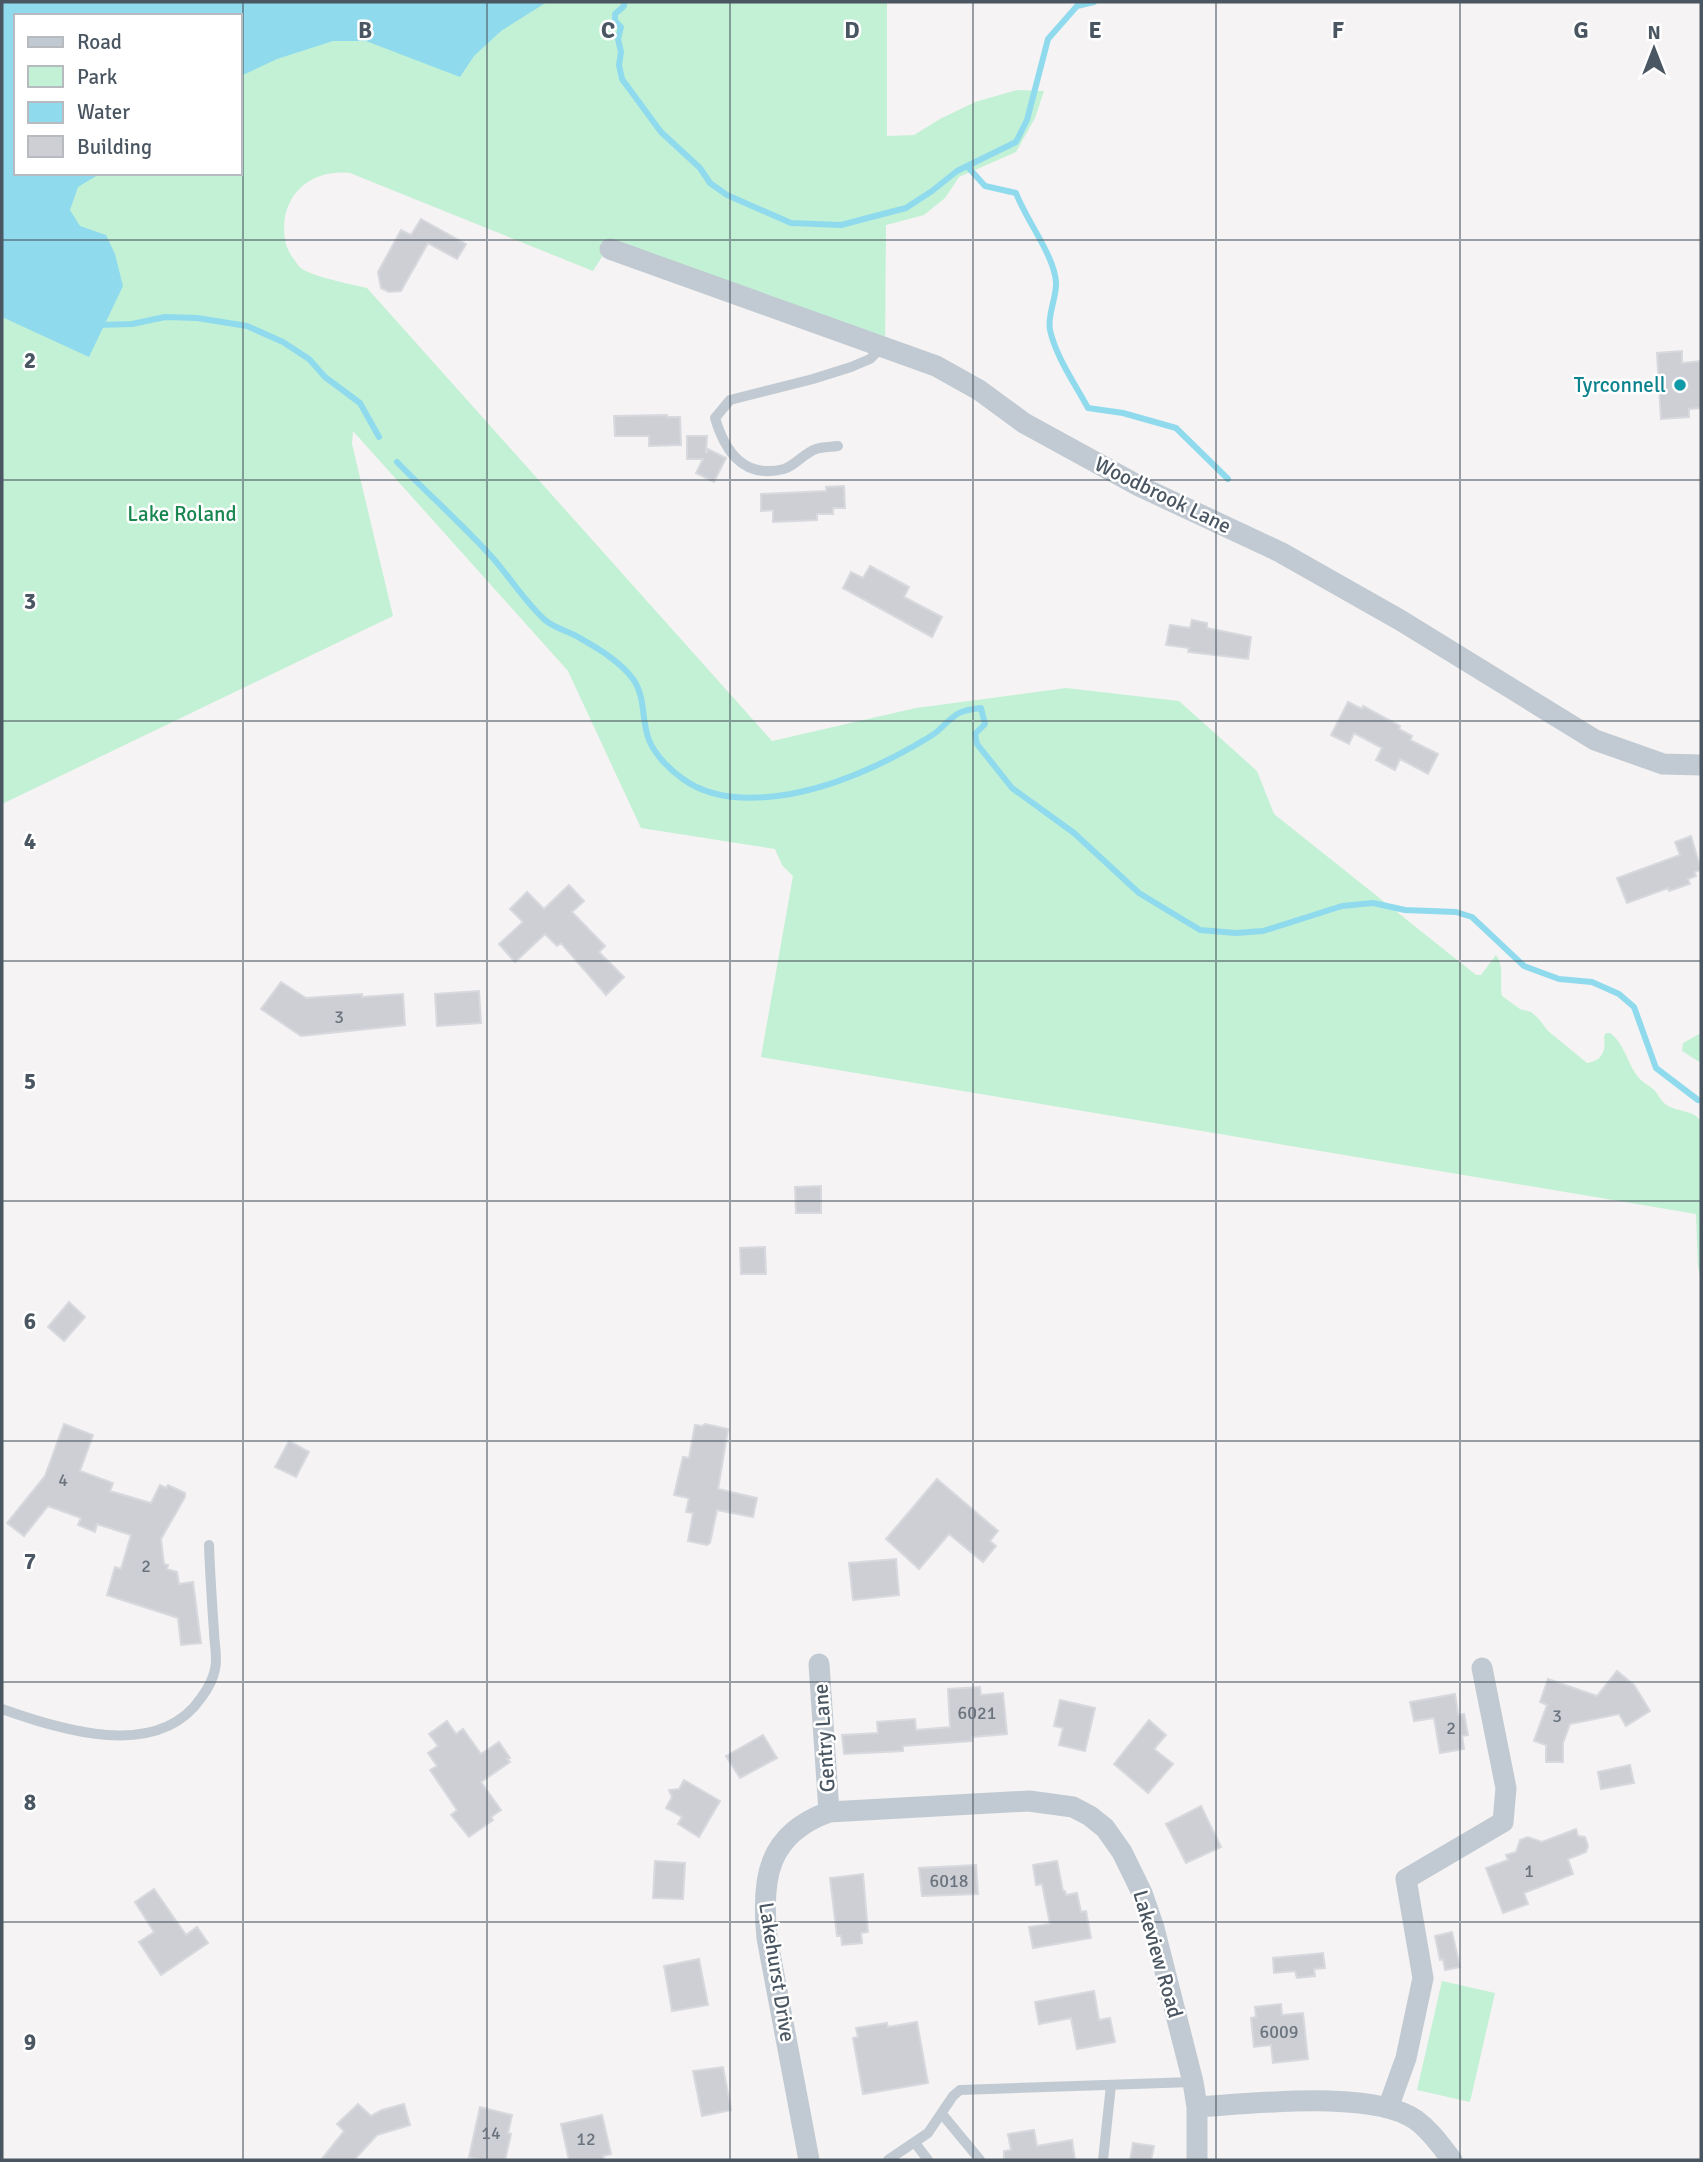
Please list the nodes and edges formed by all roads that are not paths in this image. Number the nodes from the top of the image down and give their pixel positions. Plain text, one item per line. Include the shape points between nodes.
1 (610, 249) dead end
2 (881, 347) junction
3 (838, 446) dead end
4 (1701, 765) edge
5 (209, 1545) dead end
6 (819, 1664) dead end
7 (1482, 1668) dead end
8 (2, 1709) edge
9 (830, 1812) junction
10 (1193, 2081) junction
11 (1111, 2085) junction
12 (1197, 2107) junction
13 (1388, 2108) junction
14 (943, 2113) junction
15 (915, 2143) junction
16 (809, 2160) edge
17 (888, 2160) edge
18 (928, 2160) edge
19 (980, 2160) edge
20 (1103, 2160) edge
21 (1197, 2160) edge
22 (1452, 2160) edge

1 - 2 street, Woodbrook Lane
2 - 3 lane via 870,359 851,367 730,400 715,418 734,459 759,471 785,468 815,449
2 - 4 street, Woodbrook Lane via 936,366 1024,423 1139,486 1280,552 1595,740 1663,764
5 - 8 lane via 216,1668 191,1712 166,1729 139,1735 48,1725
6 - 9 street, Gentry Lane
7 - 13 street via 1506,1788 1503,1822 1406,1879 1423,1978 1406,2058
9 - 10 street, Lakeview Road via 1029,1801 1073,1807 1090,1816 1122,1852 1142,1893
9 - 16 street, Lakehurst Drive via 810,1819 791,1834 776,1853 765,1884 767,1938
10 - 11 lane
10 - 12 street, Lakeview Road
11 - 14 lane via 970,2088 953,2096
11 - 20 lane
12 - 13 street via 1320,2099
12 - 21 street, Lakeview Road
13 - 22 street via 1415,2119
14 - 15 lane
14 - 19 lane
15 - 17 lane
15 - 18 lane

